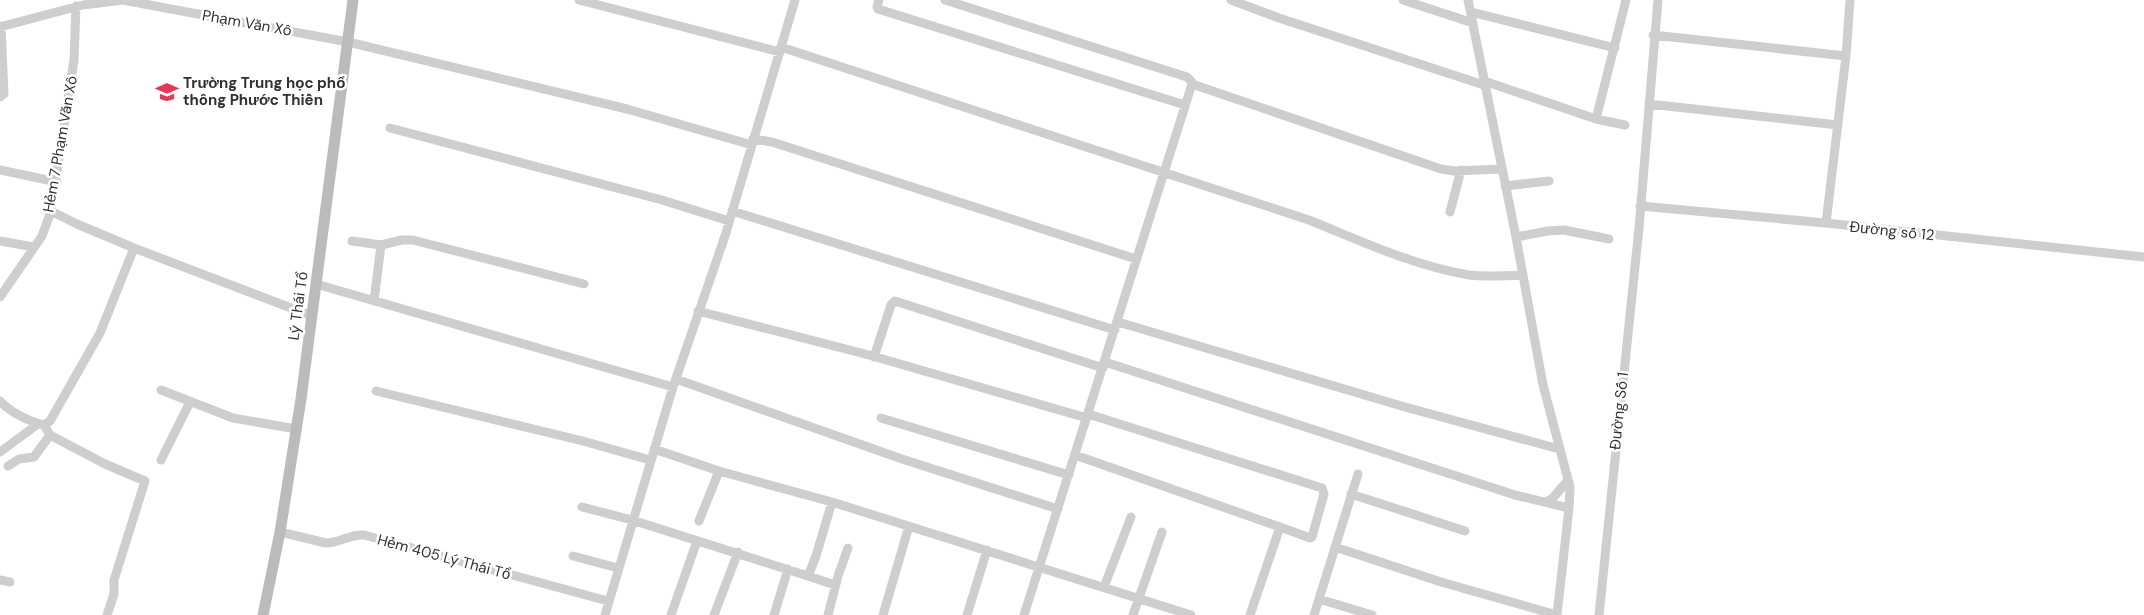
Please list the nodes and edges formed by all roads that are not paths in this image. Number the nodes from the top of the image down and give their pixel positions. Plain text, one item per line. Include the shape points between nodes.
1 (352, 0) edge
2 (579, 0) edge
3 (795, 0) edge
4 (879, 0) edge
5 (945, 0) edge
6 (1403, 0) edge
7 (1468, 0) edge
8 (1626, 0) edge
9 (1658, 0) edge
10 (1850, 0) edge
11 (1237, 1) edge
12 (157, 3) edge
13 (76, 6) junction
14 (1471, 12) junction
15 (1473, 23) junction
16 (1, 27) edge
17 (1654, 35) junction
18 (348, 42) junction
19 (1615, 48) junction
20 (781, 50) junction
21 (1846, 56) junction
22 (1484, 83) junction
23 (1192, 84) junction
24 (0, 97) edge
25 (1649, 104) junction
26 (1185, 106) junction
27 (1596, 119) junction
28 (1838, 124) junction
29 (1625, 125) dead end
30 (390, 128) dead end
31 (752, 142) junction
32 (1502, 169) junction
33 (0, 170) edge
34 (1461, 170) junction
35 (1163, 173) junction
36 (1549, 181) dead end
37 (57, 182) junction
38 (1506, 186) junction
39 (1640, 206) junction
40 (51, 211) junction
41 (732, 211) junction
42 (1450, 212) dead end
43 (729, 221) junction
44 (1826, 223) junction
45 (1516, 237) junction
46 (1609, 239) dead end
47 (0, 240) edge
48 (352, 241) dead end
49 (381, 245) junction
50 (34, 247) junction
51 (134, 248) junction
52 (2144, 257) edge
53 (1136, 259) junction
54 (1523, 275) junction
55 (316, 284) junction
56 (584, 284) dead end
57 (0, 297) edge
58 (374, 301) junction
59 (698, 311) junction
60 (312, 316) junction
61 (1116, 326) junction
62 (874, 357) junction
63 (1104, 365) junction
64 (674, 383) junction
65 (162, 390) dead end
66 (376, 391) dead end
67 (0, 401) edge
68 (190, 402) junction
69 (1088, 416) junction
70 (881, 418) dead end
71 (41, 424) junction
72 (296, 429) junction
73 (50, 435) junction
74 (654, 449) junction
75 (1559, 449) junction
76 (0, 452) edge
77 (1075, 455) junction
78 (162, 460) dead end
79 (650, 460) junction
80 (8, 466) dead end
81 (719, 471) junction
82 (1358, 474) dead end
83 (1069, 475) junction
84 (1568, 480) junction
85 (1351, 494) junction
86 (832, 502) junction
87 (1546, 502) junction
88 (582, 507) dead end
89 (1569, 508) junction
90 (1058, 509) junction
91 (1131, 517) dead end
92 (632, 520) junction
93 (699, 521) dead end
94 (909, 526) junction
95 (1280, 527) junction
96 (1465, 531) dead end
97 (280, 532) junction
98 (1162, 532) dead end
99 (697, 541) junction
100 (1335, 547) junction
101 (848, 548) dead end
102 (987, 550) junction
103 (738, 552) junction
104 (573, 556) dead end
105 (1040, 567) junction
106 (618, 568) junction
107 (788, 569) junction
108 (808, 576) junction
109 (0, 580) edge
110 (10, 582) dead end
111 (836, 585) junction
112 (1104, 587) junction
113 (1138, 598) junction
114 (1319, 599) junction
115 (608, 601) junction
116 (108, 615) edge
117 (263, 615) edge
118 (605, 615) edge
119 (671, 615) edge
120 (714, 615) edge
121 (774, 615) edge
122 (828, 615) edge
123 (883, 615) edge
124 (967, 615) edge
125 (1024, 615) edge
126 (1133, 615) edge
127 (1190, 615) edge
128 (1250, 615) edge
129 (1314, 615) edge
130 (1372, 615) edge
131 (1557, 615) edge
132 (1599, 615) edge

1 - 18 main road, Lý Thái Tổ
2 - 20 street
3 - 20 street
4 - 26 street via 878,9
5 - 23 street via 1187,77
6 - 15 street
7 - 14 street
8 - 19 street
9 - 17 street, Đường Số 1
10 - 21 street
11 - 22 street
12 - 13 street, Phạm Văn Xô via 123,0
12 - 18 street, Phạm Văn Xô
13 - 16 street, Phạm Văn Xô
13 - 37 street, Hẻm 7 Phạm Văn Xô via 74,60
14 - 15 street
14 - 19 street
15 - 22 street
16 - 24 street via 4,94
17 - 21 street
17 - 25 street, Đường Số 1
18 - 31 street, Phạm Văn Xô
18 - 55 main road, Lý Thái Tổ
19 - 27 street
20 - 31 street
20 - 35 street
21 - 28 street
22 - 27 street
22 - 32 street
23 - 26 street
23 - 34 street via 1423,163
25 - 28 street
25 - 39 street, Đường Số 1
26 - 35 street
27 - 29 street
28 - 44 street
30 - 43 street via 662,200
31 - 41 street
31 - 53 street, Phạm Văn Xô via 772,142
32 - 34 street
32 - 38 street
33 - 37 street
34 - 42 street
35 - 53 street
35 - 54 street via 1309,220 1391,253 1444,269 1482,276
36 - 38 street
37 - 40 street, Hẻm 7 Phạm Văn Xô
38 - 45 street
39 - 44 street, Đường số 12
39 - 132 street, Đường Số 1
40 - 50 street, Hẻm 7 Phạm Văn Xô via 42,236
40 - 51 street
41 - 43 street
41 - 61 street
43 - 59 street
44 - 52 street, Đường số 12
45 - 46 street via 1564,230
45 - 54 street
47 - 50 street
48 - 49 street
49 - 56 street via 413,240
49 - 58 street
50 - 57 street, Hẻm 7 Phạm Văn Xô
51 - 60 street
51 - 71 street via 96,341 50,421
53 - 61 street
54 - 75 street via 1543,385
55 - 58 street
55 - 60 main road, Lý Thái Tổ
58 - 64 street
59 - 62 street
59 - 64 street
60 - 72 main road, Lý Thái Tổ
61 - 63 street
61 - 75 street
62 - 63 street via 895,301
62 - 69 street
63 - 69 street
63 - 87 street
64 - 74 street
64 - 90 street
65 - 68 street
66 - 79 street
67 - 71 street
68 - 72 street via 243,421
68 - 78 street
69 - 77 street
69 - 95 street via 1323,489 1312,537
70 - 83 street
71 - 73 street
71 - 76 street
72 - 97 main road, Lý Thái Tổ
73 - 80 street via 34,457 19,459
73 - 116 street via 145,481 114,580
74 - 79 street
74 - 81 street
75 - 84 street
77 - 83 street
77 - 95 street
79 - 92 street
81 - 86 street
81 - 93 street
82 - 85 street
83 - 90 street
84 - 87 street
84 - 89 street
85 - 96 street
85 - 100 street
86 - 94 street
86 - 108 street
87 - 89 street
88 - 92 street
89 - 131 street
90 - 105 street
91 - 112 street
92 - 99 street
92 - 106 street
94 - 102 street
94 - 123 street
95 - 128 street
97 - 115 street, Hẻm 405 Lý Thái Tổ via 326,543 353,534 364,535
97 - 117 main road, Lý Thái Tổ
98 - 113 street
99 - 103 street
99 - 119 street
100 - 114 street
100 - 131 street
101 - 111 street
102 - 105 street
102 - 124 street
103 - 107 street
103 - 120 street
104 - 106 street
105 - 112 street
105 - 125 street
106 - 115 street
107 - 108 street
107 - 121 street
108 - 111 street
109 - 110 street
111 - 122 street
112 - 113 street
113 - 126 street
113 - 127 street
114 - 129 street
114 - 130 street
115 - 118 street

